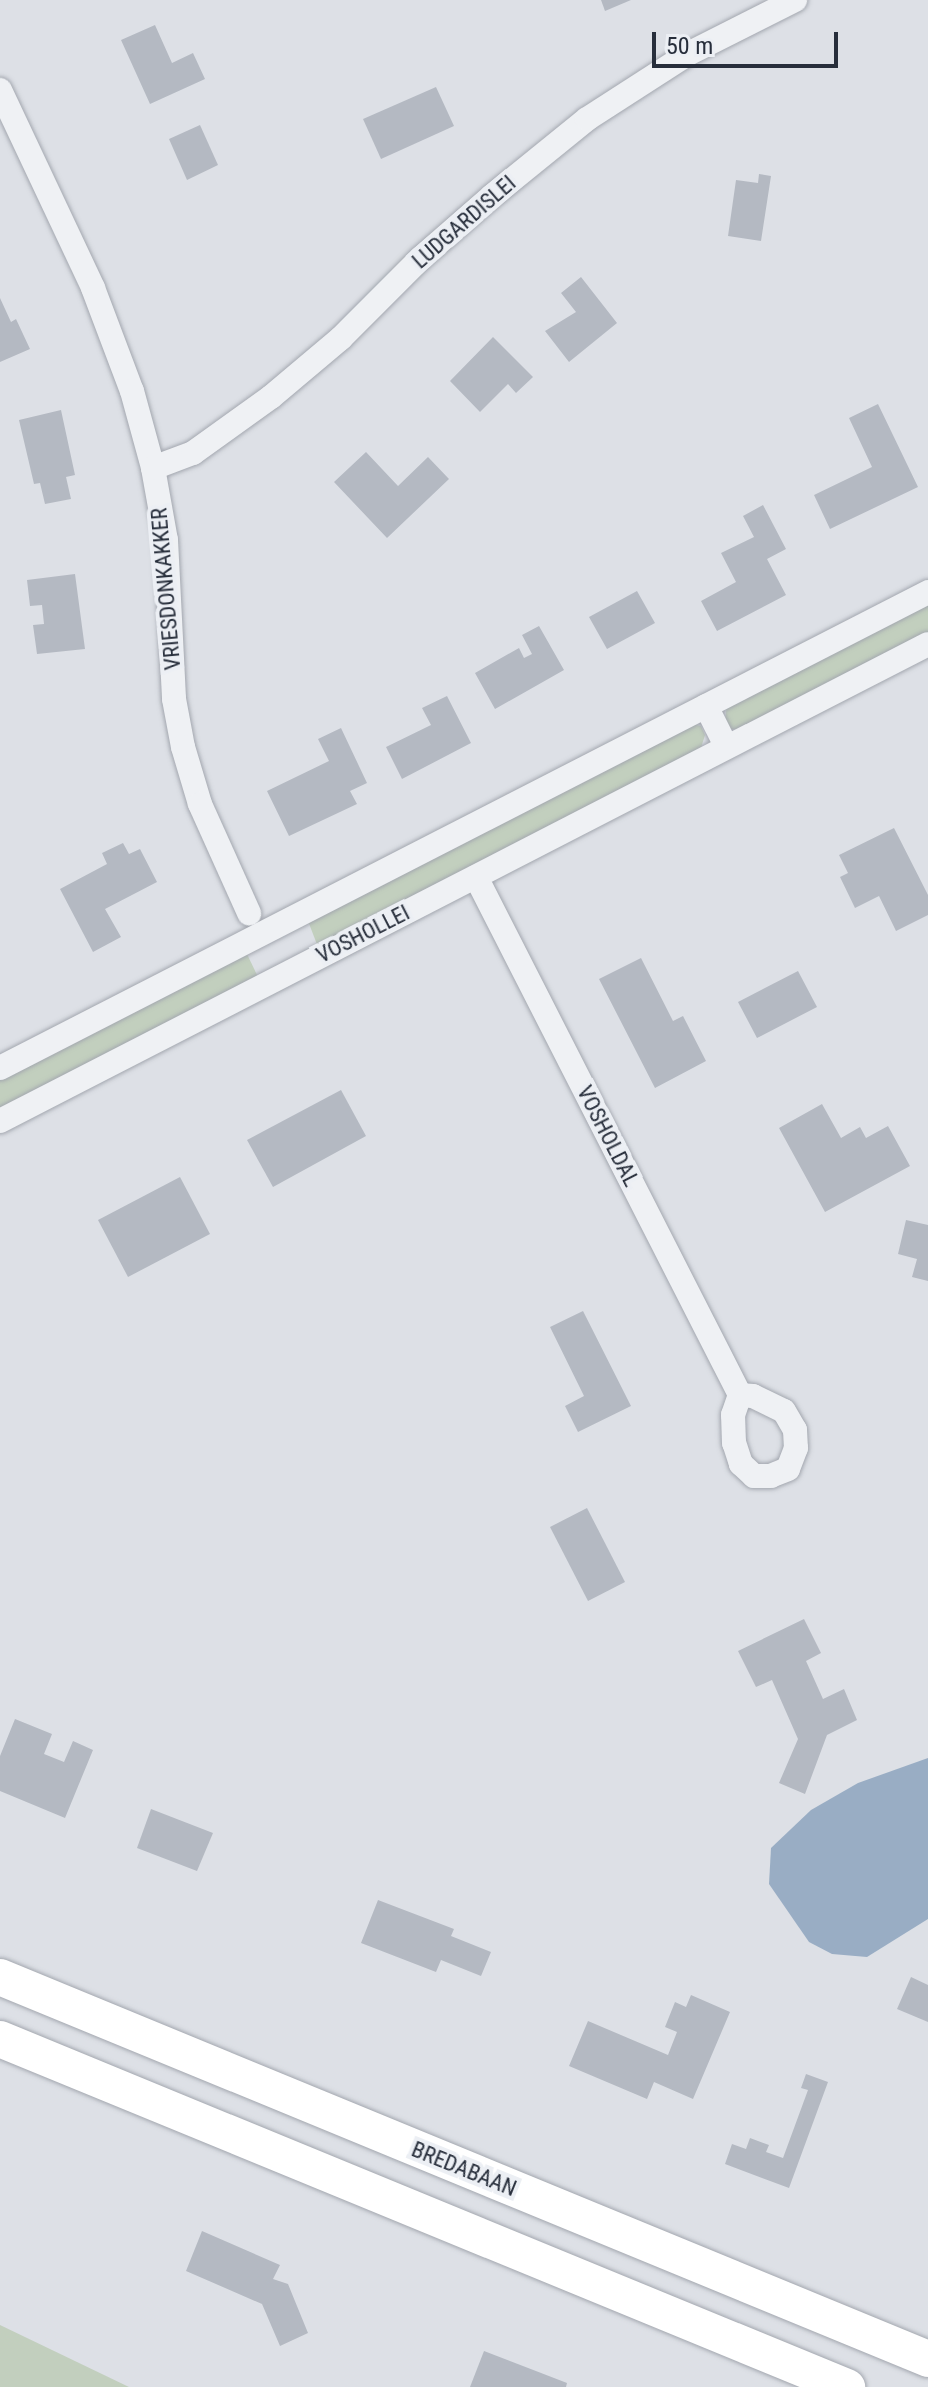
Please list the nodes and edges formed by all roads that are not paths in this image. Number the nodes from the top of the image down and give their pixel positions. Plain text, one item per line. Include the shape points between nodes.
1 (795, 0) edge
2 (0, 90) edge
3 (153, 468) junction
4 (928, 592) edge
5 (928, 644) edge
6 (706, 706) junction
7 (726, 746) junction
8 (476, 877) junction
9 (249, 913) dead end
10 (0, 1068) edge
11 (0, 1121) edge
12 (740, 1395) dead end
13 (0, 1977) edge
14 (0, 2039) edge
15 (928, 2359) edge
16 (847, 2387) edge

1 - 3 street, LUDGARDISLEI via 688,54 587,119 421,258 341,338 271,397 193,453
2 - 3 street, VRIESDONKAKKER via 93,288 132,391
3 - 9 street, VRIESDONKAKKER via 166,540 174,699 181,735 200,804
4 - 6 street
5 - 7 street, VOSHOLLEI
6 - 7 street
6 - 10 street
7 - 8 street, VOSHOLLEI
8 - 11 street, VOSHOLLEI
8 - 12 street, VOSHOLDAL
13 - 15 main road, BREDABAAN
14 - 16 main road

